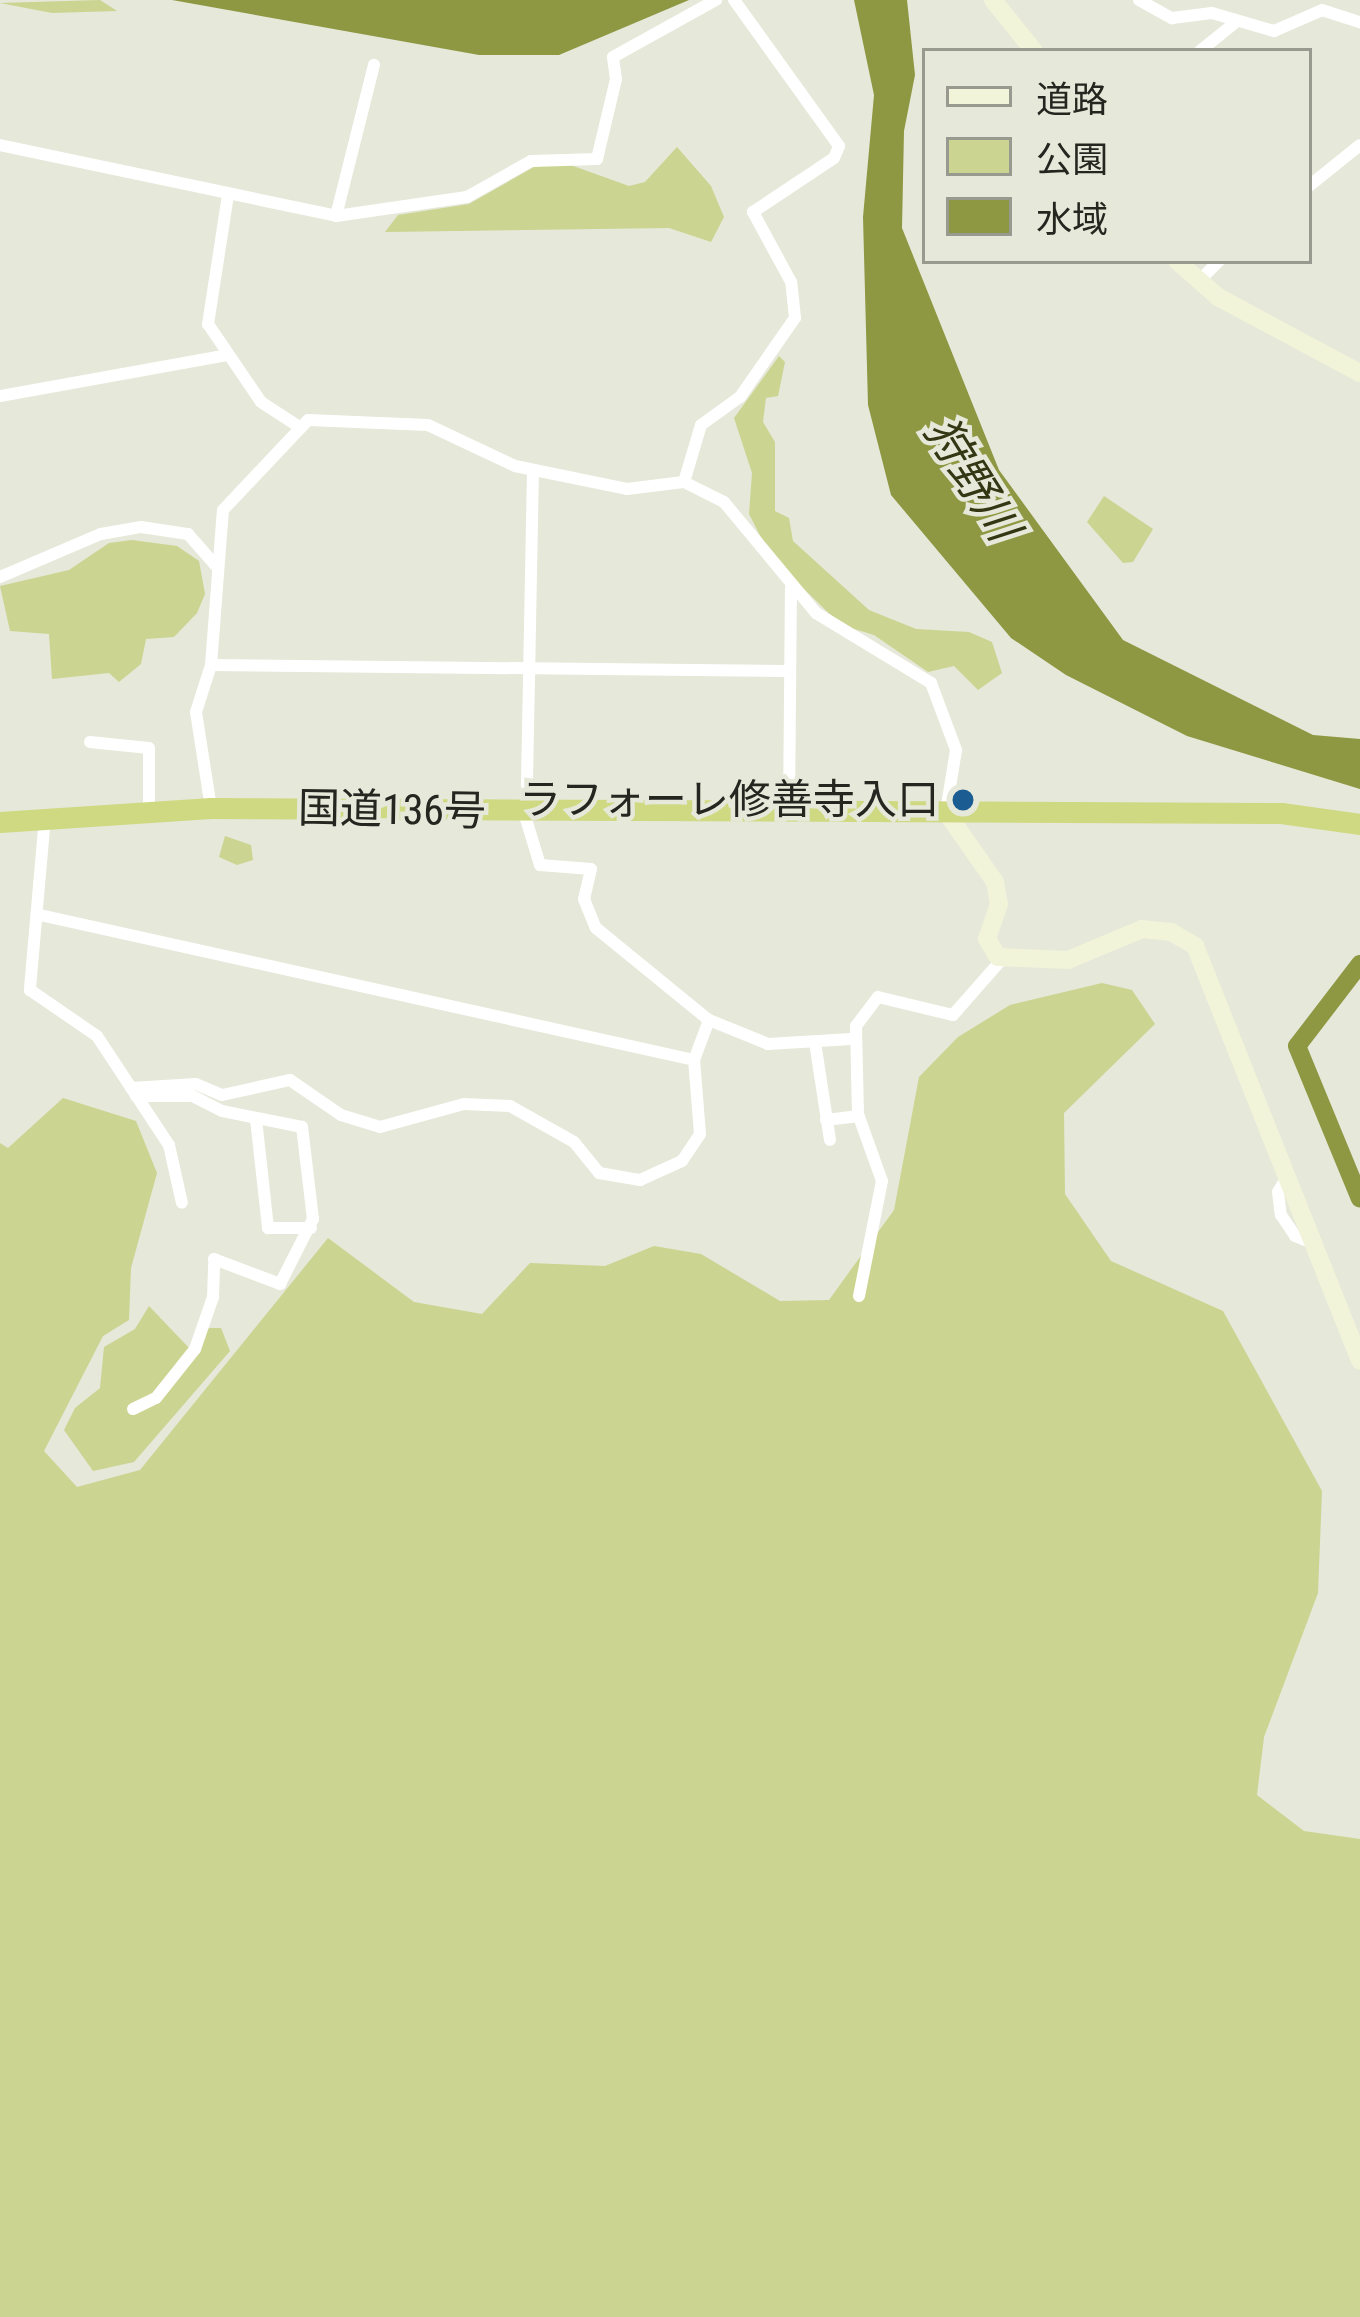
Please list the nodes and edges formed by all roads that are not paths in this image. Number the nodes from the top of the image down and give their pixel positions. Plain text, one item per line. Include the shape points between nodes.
1 (716, 0) edge
2 (734, 0) edge
3 (993, 0) edge
4 (1138, 0) edge
5 (1237, 21) junction
6 (1360, 22) edge
7 (1032, 48) edge
8 (1204, 48) edge
9 (374, 65) dead end
10 (0, 145) edge
11 (1360, 145) edge
12 (1312, 184) edge
13 (228, 195) junction
14 (336, 216) junction
15 (1180, 264) edge
16 (1216, 264) edge
17 (1198, 281) junction
18 (228, 355) junction
19 (1360, 373) edge
20 (0, 396) edge
21 (298, 426) junction
22 (533, 470) junction
23 (684, 482) junction
24 (218, 568) junction
25 (0, 578) edge
26 (791, 588) junction
27 (212, 665) junction
28 (532, 668) junction
29 (788, 671) junction
30 (90, 742) dead end
31 (149, 808) junction
32 (212, 808) junction
33 (528, 811) junction
34 (788, 812) junction
35 (946, 812) junction
36 (45, 818) junction
37 (0, 822) edge
38 (1360, 824) edge
39 (40, 915) junction
40 (1003, 958) junction
41 (709, 1019) junction
42 (851, 1039) junction
43 (815, 1042) junction
44 (694, 1060) junction
45 (134, 1092) junction
46 (859, 1116) junction
47 (256, 1119) junction
48 (826, 1120) junction
49 (830, 1140) dead end
50 (182, 1202) dead end
51 (311, 1228) junction
52 (860, 1295) dead end
53 (1360, 1360) edge
54 (133, 1409) dead end

1 - 14 street via 613,57 616,79 596,159 549,157 511,168 467,197
2 - 23 street via 839,146 834,158 753,212 791,282 795,318 740,397 700,424
3 - 7 street
4 - 5 street via 1168,17 1212,13
5 - 6 street via 1286,31 1326,10
5 - 8 street
9 - 14 street
10 - 13 street
11 - 12 street
13 - 14 street
13 - 18 street via 207,303 208,324
15 - 17 street
16 - 17 street
17 - 19 street
18 - 20 street
18 - 21 street via 261,402
21 - 22 street via 428,424
21 - 24 street via 225,508
22 - 23 street via 627,489
22 - 28 street
23 - 26 street via 731,508
24 - 25 street via 188,534 142,527 101,534
24 - 27 street
26 - 29 street
26 - 35 street via 836,629 931,683 956,750
27 - 28 street
27 - 32 street via 196,712
28 - 29 street
28 - 33 street
29 - 34 street
30 - 31 street via 149,748
31 - 32 highway, 国道136号
31 - 36 highway, 国道136号
32 - 33 highway, 国道136号
33 - 34 highway, 国道136号
33 - 41 street via 540,865 591,869 584,899 596,928
34 - 35 highway, 国道136号
35 - 38 highway, 国道136号 via 1282,814
35 - 40 street via 995,883 987,939
36 - 37 highway, 国道136号
36 - 39 street
39 - 44 street
39 - 45 street via 28,976 33,996 93,1031
40 - 42 street via 953,1016 878,998
40 - 53 street via 1068,960 1142,929 1185,938 1206,962
41 - 43 street via 758,1042
41 - 44 street
42 - 43 street
42 - 46 street via 862,1066
43 - 48 street
44 - 45 street via 700,1134 682,1161 640,1180 599,1173 557,1130 510,1106 464,1104 380,1127 341,1115 290,1080 222,1095 196,1084
45 - 47 street via 192,1096
45 - 50 street via 169,1145
46 - 48 street
46 - 52 street via 882,1181
47 - 51 street via 304,1130
47 - 51 street via 268,1228
48 - 49 street
51 - 54 street via 276,1286 214,1258 213,1297 195,1349 156,1398

